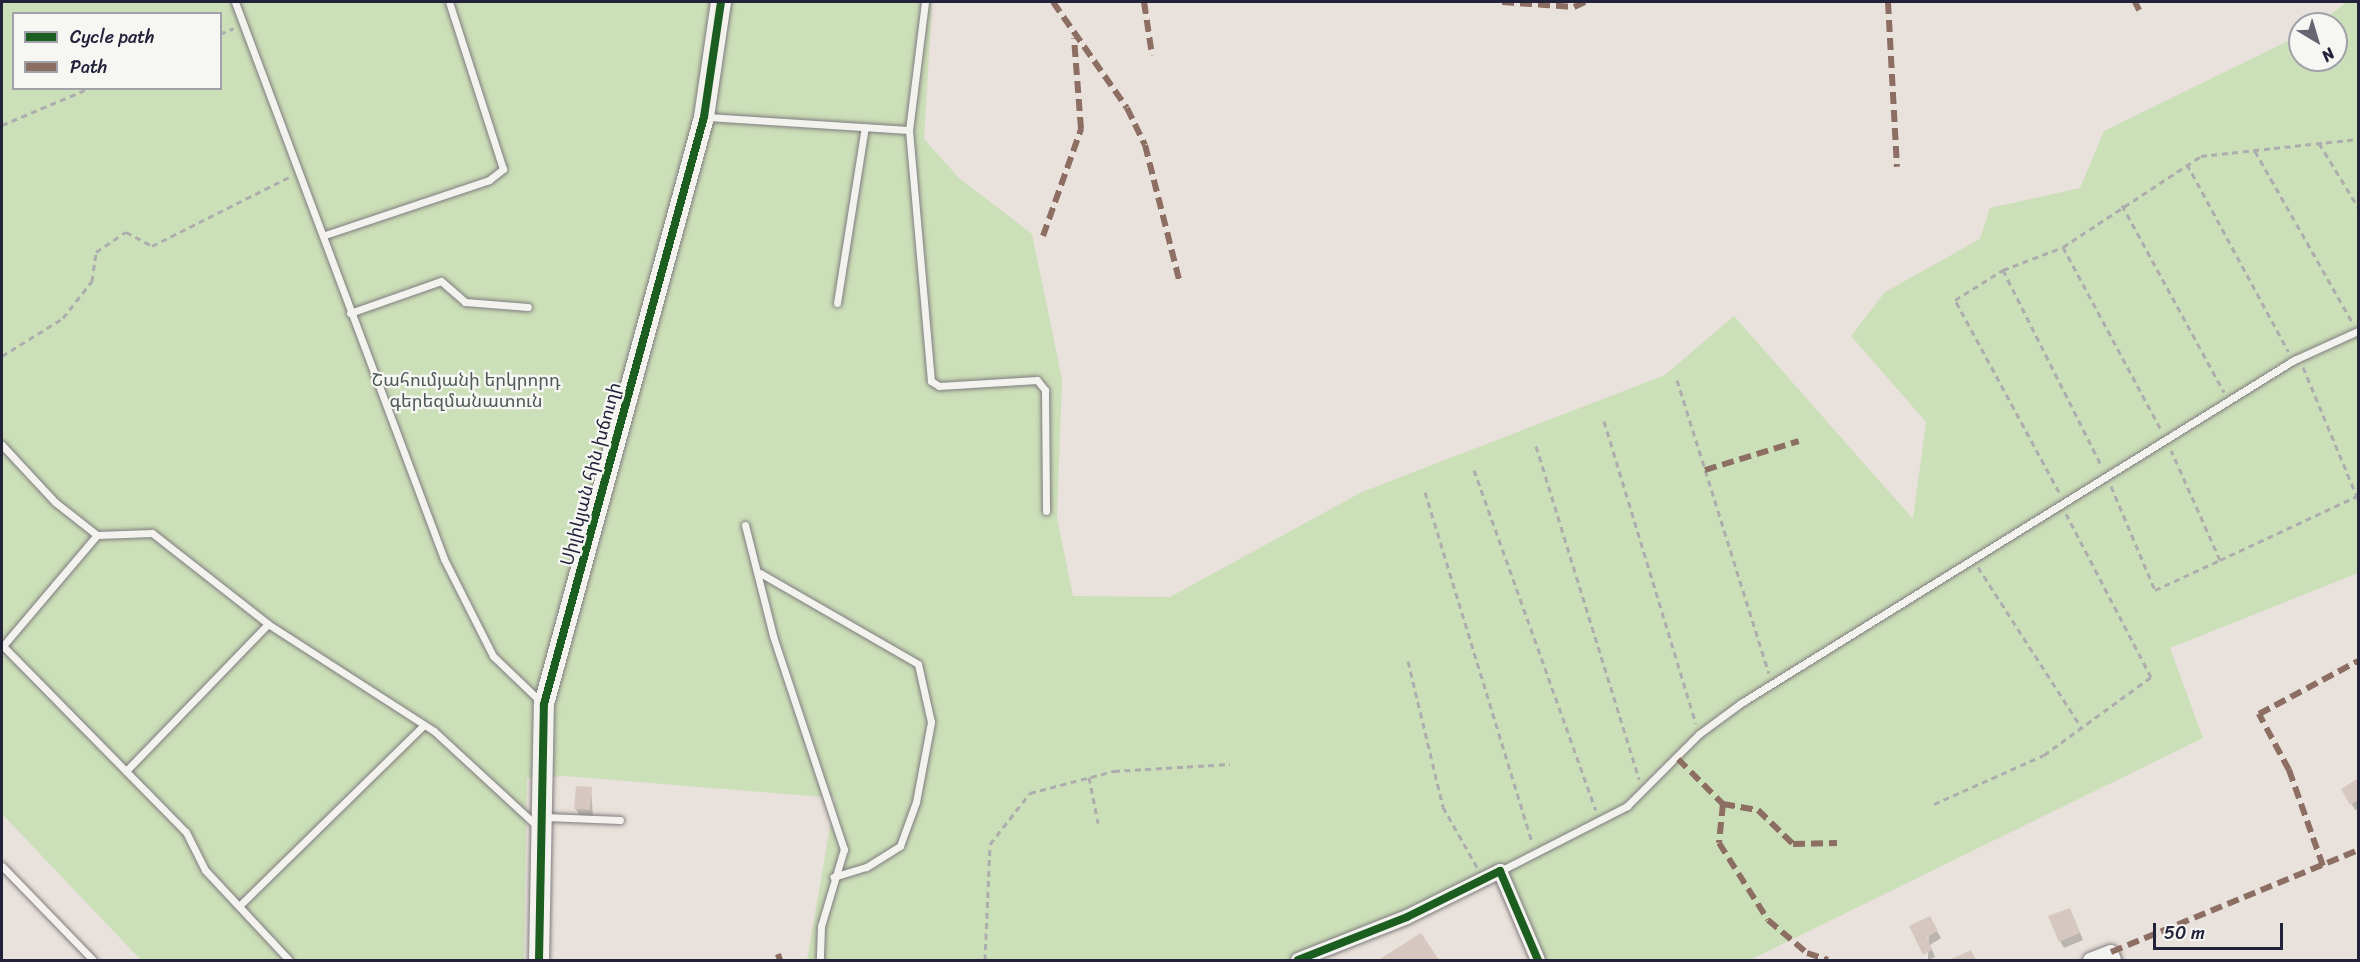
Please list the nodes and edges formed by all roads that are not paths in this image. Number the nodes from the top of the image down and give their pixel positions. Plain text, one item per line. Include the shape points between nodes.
1 (234, 2) edge
2 (449, 2) edge
3 (721, 2) edge
4 (925, 2) edge
5 (704, 117) junction
6 (865, 127) junction
7 (909, 130) junction
8 (325, 235) junction
9 (837, 303) dead end
10 (528, 307) dead end
11 (350, 312) junction
12 (2358, 331) edge
13 (2, 445) edge
14 (1046, 511) dead end
15 (745, 525) dead end
16 (98, 535) junction
17 (760, 573) junction
18 (268, 624) junction
19 (2, 646) edge
20 (544, 704) junction
21 (423, 726) junction
22 (126, 771) junction
23 (620, 820) dead end
24 (542, 824) junction
25 (2, 866) edge
26 (1500, 871) junction
27 (832, 877) junction
28 (239, 906) junction
29 (1306, 959) edge
30 (93, 960) edge
31 (289, 960) edge
32 (539, 960) edge
33 (820, 960) edge
34 (1538, 960) edge
35 (2090, 960) edge
36 (2114, 960) edge

1 - 8 lane
2 - 8 lane via 503,169 489,180
3 - 5 street, Սիլիկյան հին խճուղի
4 - 7 lane
5 - 6 lane
5 - 20 street, Սիլիկյան հին խճուղի
6 - 7 lane
6 - 9 lane
7 - 14 lane via 931,381 939,386 1037,380 1045,390
8 - 11 lane
10 - 11 lane via 465,302 441,281
11 - 20 lane via 444,559 493,656
12 - 26 lane via 2296,359 1772,684 1699,734 1643,792 1600,820
13 - 16 lane via 55,502
15 - 17 lane
16 - 18 lane via 152,533
16 - 19 lane
17 - 27 lane via 773,636 844,849
17 - 27 lane via 918,664 932,722 916,802 900,846 866,867
18 - 21 lane
18 - 22 lane
19 - 22 lane
20 - 24 street, Սիլիկյան հին խճուղի
21 - 24 lane
21 - 28 lane
22 - 28 lane via 186,832 205,870
23 - 24 lane
24 - 32 street, Սիլիկյան հին խճուղի
25 - 30 lane
26 - 29 street
26 - 34 street
27 - 33 lane via 821,926
28 - 31 lane
35 - 36 street via 2111,952

